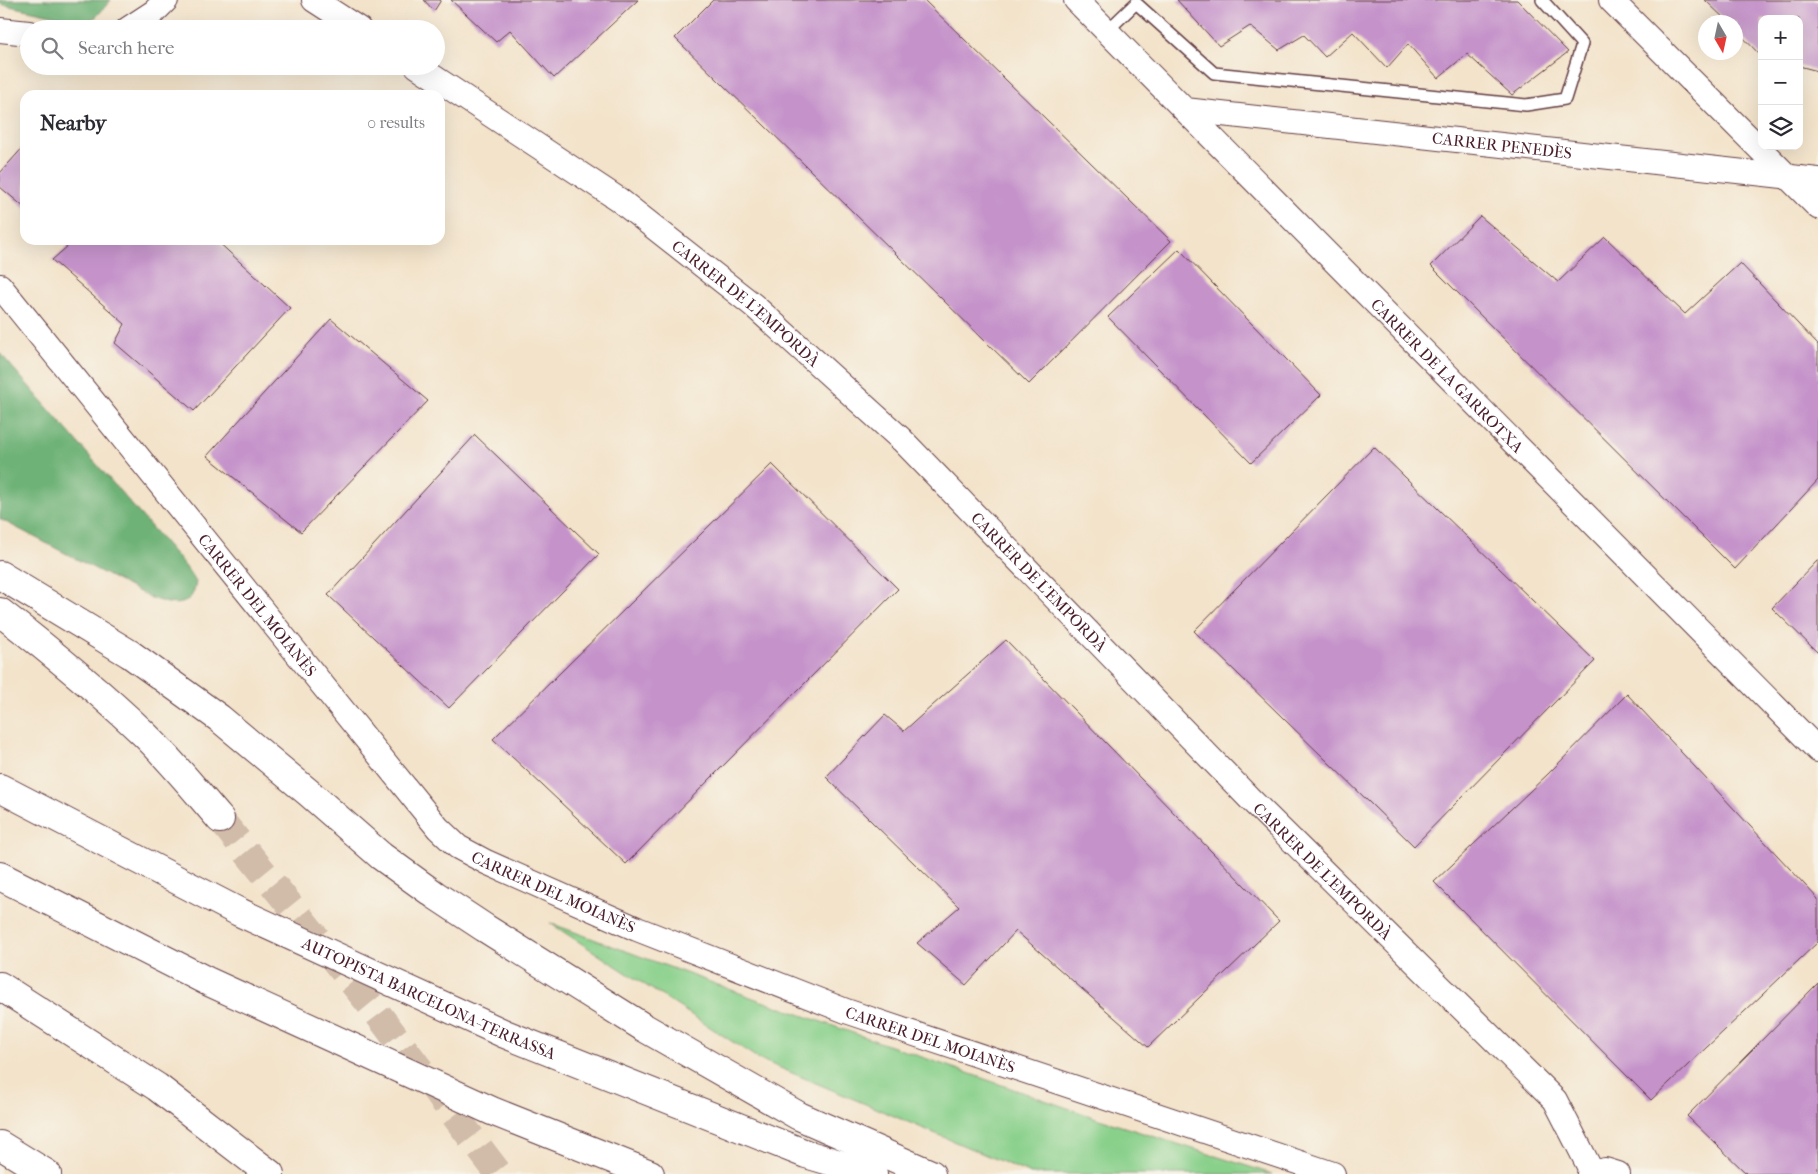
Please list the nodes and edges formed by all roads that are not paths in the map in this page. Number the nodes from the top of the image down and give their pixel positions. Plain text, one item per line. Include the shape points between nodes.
1 (166, 0) edge
2 (314, 0) edge
3 (1076, 0) edge
4 (1542, 0) edge
5 (1610, 0) edge
6 (1135, 1) edge
7 (142, 20) edge
8 (345, 20) edge
9 (0, 30) edge
10 (1107, 31) junction
11 (20, 32) edge
12 (431, 75) edge
13 (1185, 110) junction
14 (1788, 177) junction
15 (1818, 180) edge
16 (1818, 207) edge
17 (0, 286) edge
18 (0, 575) edge
19 (0, 612) edge
20 (1818, 750) edge
21 (0, 788) edge
22 (220, 819) tunnel mouth
23 (0, 876) edge
24 (0, 986) edge
25 (0, 1145) edge
26 (1591, 1173) edge
27 (47, 1174) edge
28 (270, 1174) edge
29 (650, 1174) edge
30 (873, 1174) edge
31 (931, 1174) edge
32 (1333, 1174) edge
33 (1618, 1174) edge

1 - 7 street
2 - 8 street
3 - 10 street, CARRER DE LA GARROTXA
4 - 6 lane via 1582,44 1564,99 1526,105 1214,73
5 - 14 street
6 - 10 lane
9 - 11 street
10 - 13 street, CARRER DE LA GARROTXA
12 - 26 street, CARRER DE L'EMPORDÀ via 618,199 753,306 902,440 1252,801 1556,1100
13 - 14 street, CARRER PENEDÈS
13 - 20 street, CARRER DE LA GARROTXA
14 - 15 street, CARRER PENEDÈS
14 - 16 street
17 - 32 street, CARRER DEL MOIANÈS via 432,820 458,847 637,929 846,1011
18 - 31 highway via 130,654 219,718 381,856 485,928 643,1027 799,1116
19 - 22 highway via 98,692 143,734
21 - 30 highway, AUTOPISTA BARCELONA-TERRASSA via 239,912 505,1034 806,1154
23 - 29 highway via 305,1026 492,1111
24 - 28 highway via 157,1087
25 - 27 highway
26 - 33 street via 1605,1170

